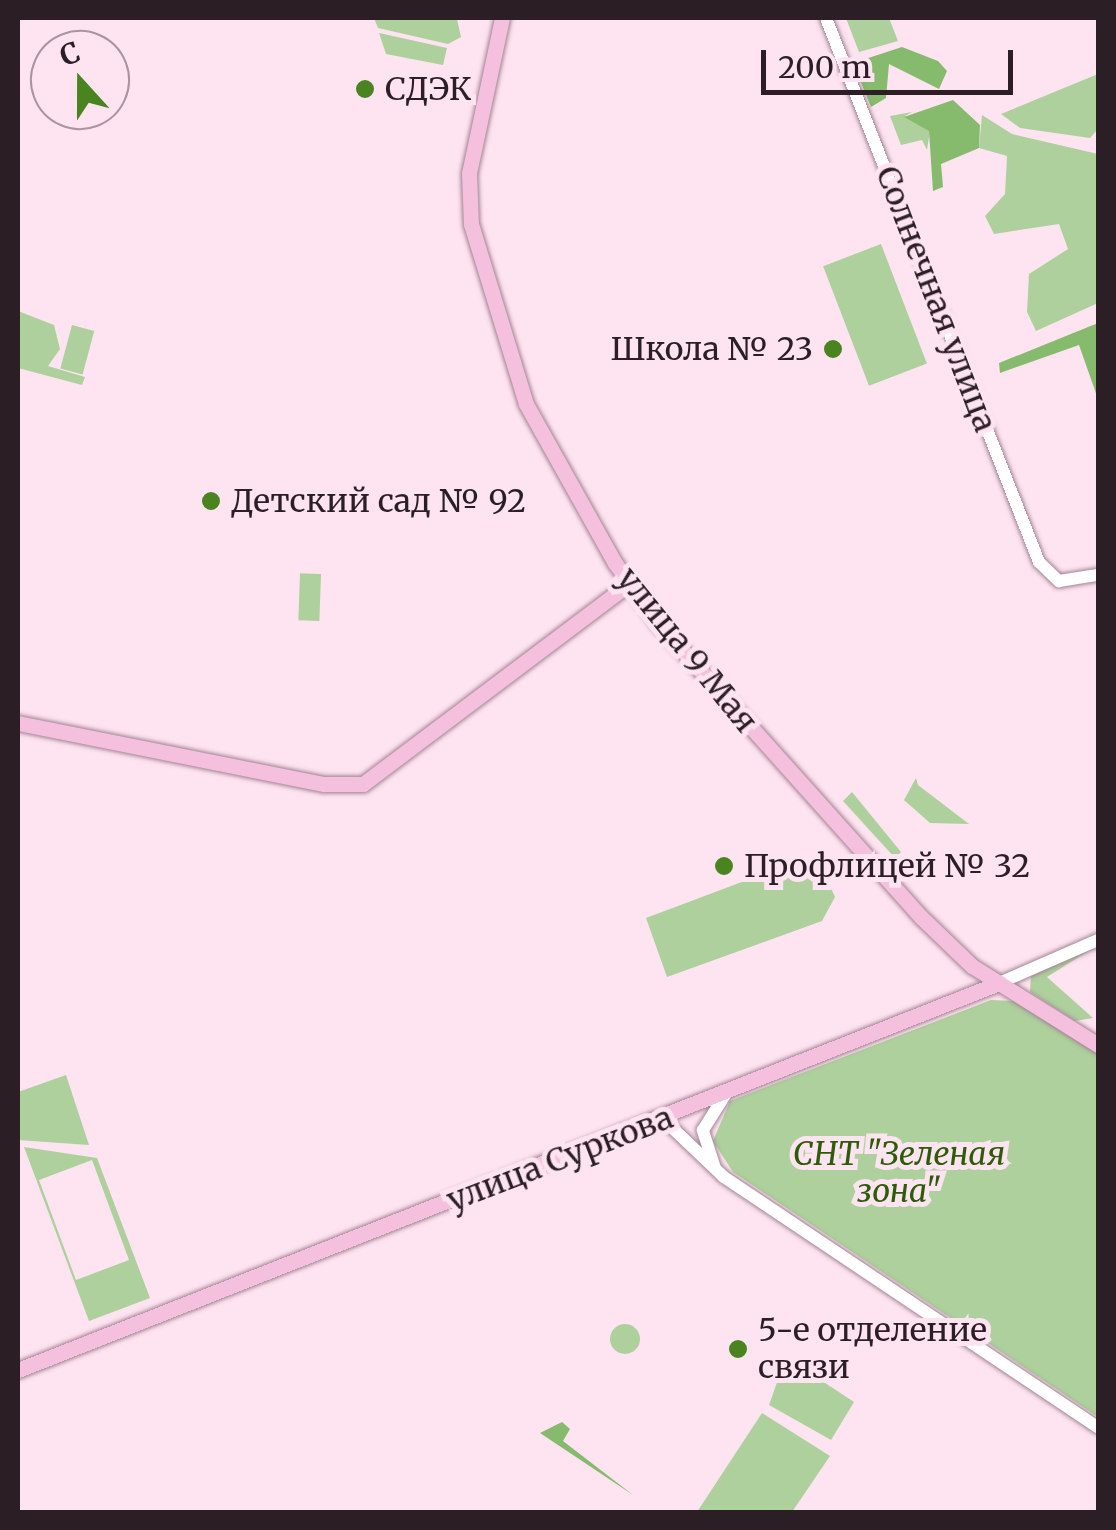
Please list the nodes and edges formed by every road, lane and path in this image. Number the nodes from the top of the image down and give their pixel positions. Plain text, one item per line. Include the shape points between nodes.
1 (502, 18) edge
2 (826, 18) edge
3 (1098, 575) edge
4 (628, 584) junction
5 (18, 723) edge
6 (1098, 940) edge
7 (999, 983) junction
8 (1098, 1045) edge
9 (726, 1095) junction
10 (664, 1119) junction
11 (724, 1176) junction
12 (18, 1370) edge
13 (1098, 1427) edge

1 - 4 main road, улица 9 Мая via 469,173 471,224 526,404
2 - 3 street, Солнечная улица via 1050,578
4 - 5 main road via 364,784 324,784
4 - 7 main road, улица 9 Мая via 882,876
6 - 7 street, улица Суркова
7 - 8 main road, улица 9 Мая
7 - 9 main road, улица Суркова
9 - 10 main road, улица Суркова
9 - 11 street via 703,1130
10 - 11 street
10 - 12 main road, улица Суркова
11 - 13 street

